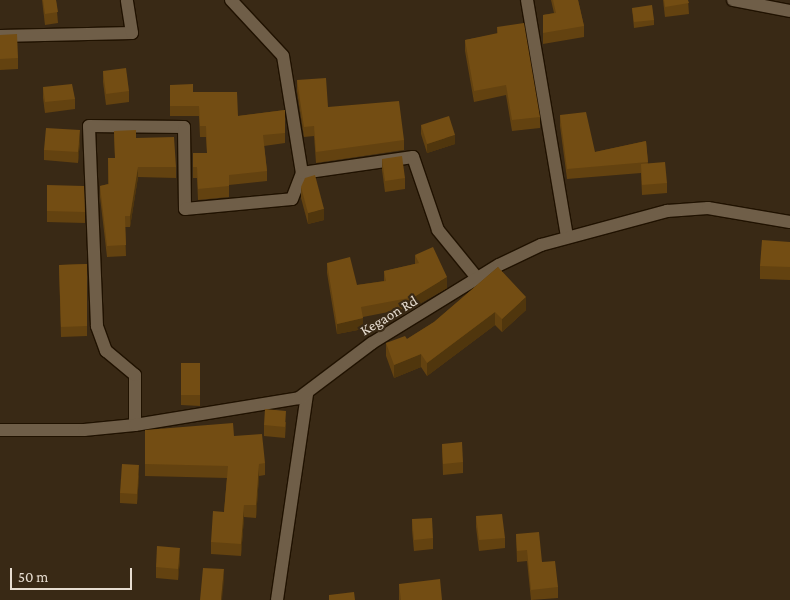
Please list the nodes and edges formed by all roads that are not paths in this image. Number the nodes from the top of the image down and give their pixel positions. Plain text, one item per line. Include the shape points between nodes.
1 (127, 0) edge
2 (231, 0) edge
3 (527, 0) edge
4 (734, 0) edge
5 (790, 11) edge
6 (0, 36) edge
7 (302, 173) junction
8 (790, 222) edge
9 (567, 237) junction
10 (478, 279) junction
11 (306, 394) junction
12 (135, 425) junction
13 (0, 430) edge
14 (277, 600) edge

1 - 6 street via 132,33
2 - 7 street via 283,56
3 - 9 street
4 - 5 street
7 - 10 street via 413,157 438,230
7 - 12 street via 292,199 185,209 184,127 89,126 97,326 106,351 134,375
8 - 9 street, Kegaon Rd via 708,208 667,211
9 - 10 street, Kegaon Rd via 541,245
10 - 11 street, Kegaon Rd via 372,343
11 - 12 street, Kegaon Rd via 253,407
11 - 14 street
12 - 13 street, Kegaon Rd via 84,430

